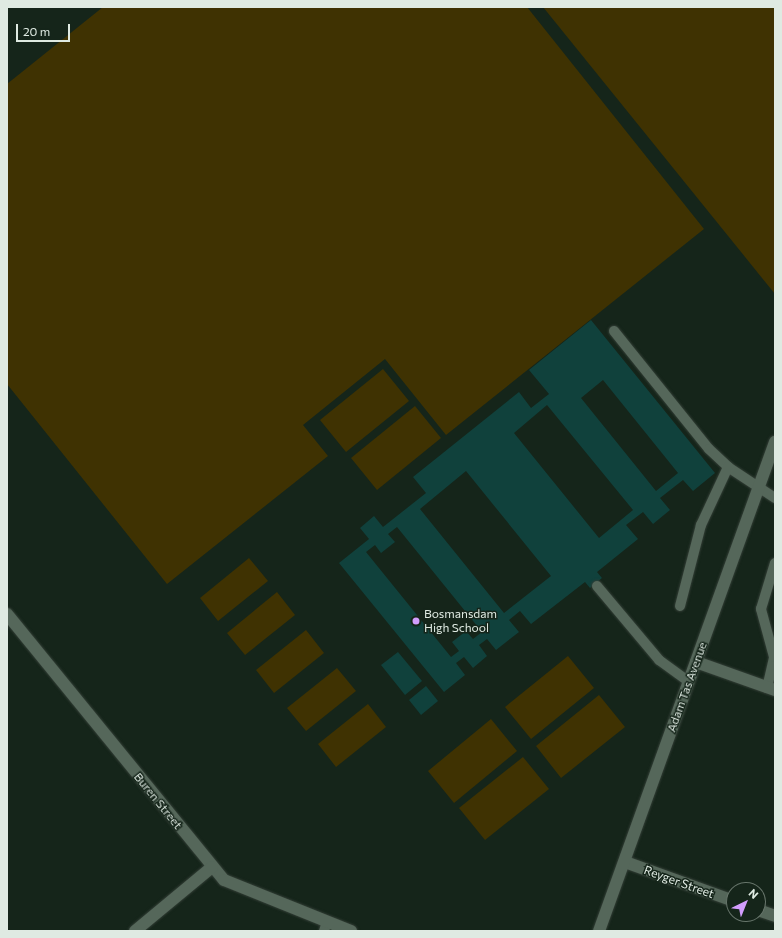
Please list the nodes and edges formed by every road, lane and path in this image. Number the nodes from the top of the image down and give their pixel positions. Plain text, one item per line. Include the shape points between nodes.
1 (614, 331) dead end
2 (775, 442) edge
3 (728, 467) junction
4 (759, 488) junction
5 (775, 498) edge
6 (775, 562) edge
7 (597, 586) dead end
8 (680, 606) dead end
9 (7, 614) edge
10 (696, 662) junction
11 (689, 682) junction
12 (771, 689) edge
13 (625, 862) junction
14 (212, 867) junction
15 (726, 898) edge
16 (325, 927) edge
17 (135, 931) edge
18 (351, 931) edge
19 (599, 931) edge

1 - 3 lane
2 - 4 street, Adam Tas Avenue
3 - 4 lane
3 - 8 lane via 702,525
4 - 5 lane
4 - 10 street, Adam Tas Avenue
6 - 12 lane via 761,609 774,658
7 - 11 lane via 659,660
9 - 14 street, Buren Street
10 - 11 street, Adam Tas Avenue
10 - 12 street
11 - 13 street, Adam Tas Avenue
13 - 15 street, Reyger Street
13 - 19 street, Adam Tas Avenue
14 - 16 street, Buren Street via 231,886
14 - 17 street
16 - 18 street, Buren Street

